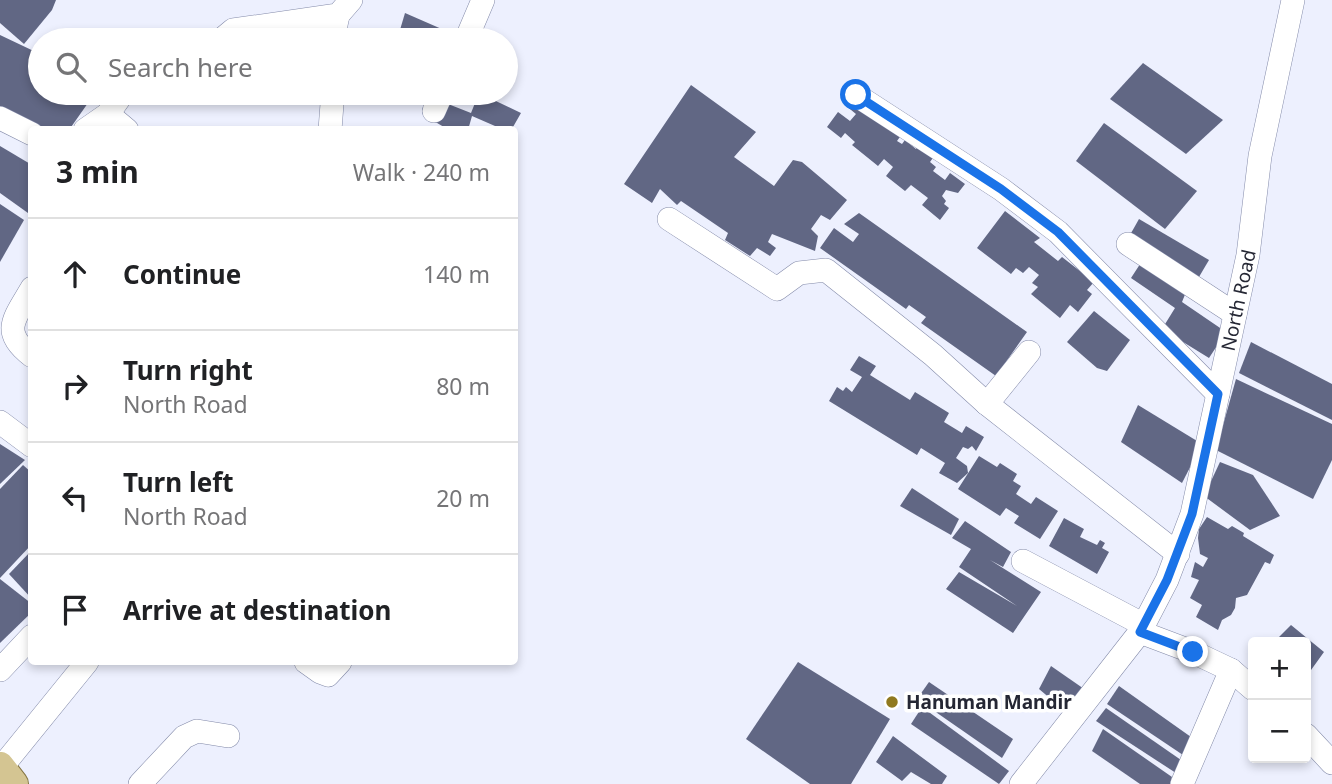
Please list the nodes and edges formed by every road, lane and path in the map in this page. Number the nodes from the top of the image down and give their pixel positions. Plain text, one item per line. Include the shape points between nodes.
1 (483, 0) edge
2 (1293, 0) edge
3 (344, 8) edge
4 (243, 28) edge
5 (337, 28) edge
6 (471, 28) edge
7 (856, 95) dead end
8 (114, 105) edge
9 (332, 105) edge
10 (108, 114) junction
11 (0, 118) edge
12 (91, 126) edge
13 (122, 126) edge
14 (330, 126) edge
15 (28, 132) edge
16 (669, 219) dead end
17 (1128, 244) dead end
18 (28, 295) edge
19 (1235, 314) junction
20 (1029, 352) dead end
21 (28, 353) edge
22 (1218, 394) junction
23 (987, 404) junction
24 (0, 422) edge
25 (28, 443) edge
26 (1178, 554) junction
27 (1023, 561) dead end
28 (1142, 629) junction
29 (28, 640) edge
30 (85, 665) edge
31 (310, 665) edge
32 (337, 665) edge
33 (0, 670) edge
34 (1231, 670) junction
35 (1248, 685) edge
36 (228, 736) dead end
37 (1311, 740) edge
38 (1332, 763) edge
39 (5, 773) edge
40 (140, 784) edge
41 (1021, 784) edge
42 (1182, 784) edge

1 - 6 street
2 - 19 street, North Road via 1260,156 1248,255
3 - 4 street
3 - 5 street
7 - 22 street via 1001,189 1058,232
8 - 10 street
9 - 14 street
10 - 12 street
10 - 13 street
11 - 15 street
16 - 23 street via 777,289 799,273 826,270
17 - 19 street
18 - 21 street via 10,333
19 - 22 street, North Road
20 - 23 street
22 - 26 street, North Road via 1192,514
23 - 26 street
24 - 25 street
26 - 28 street, North Road
27 - 28 street
28 - 34 street
28 - 41 street, North Road
29 - 33 street
30 - 39 street
31 - 32 street via 328,675
34 - 35 street
34 - 42 street
36 - 40 street via 197,731 184,737
37 - 38 street

